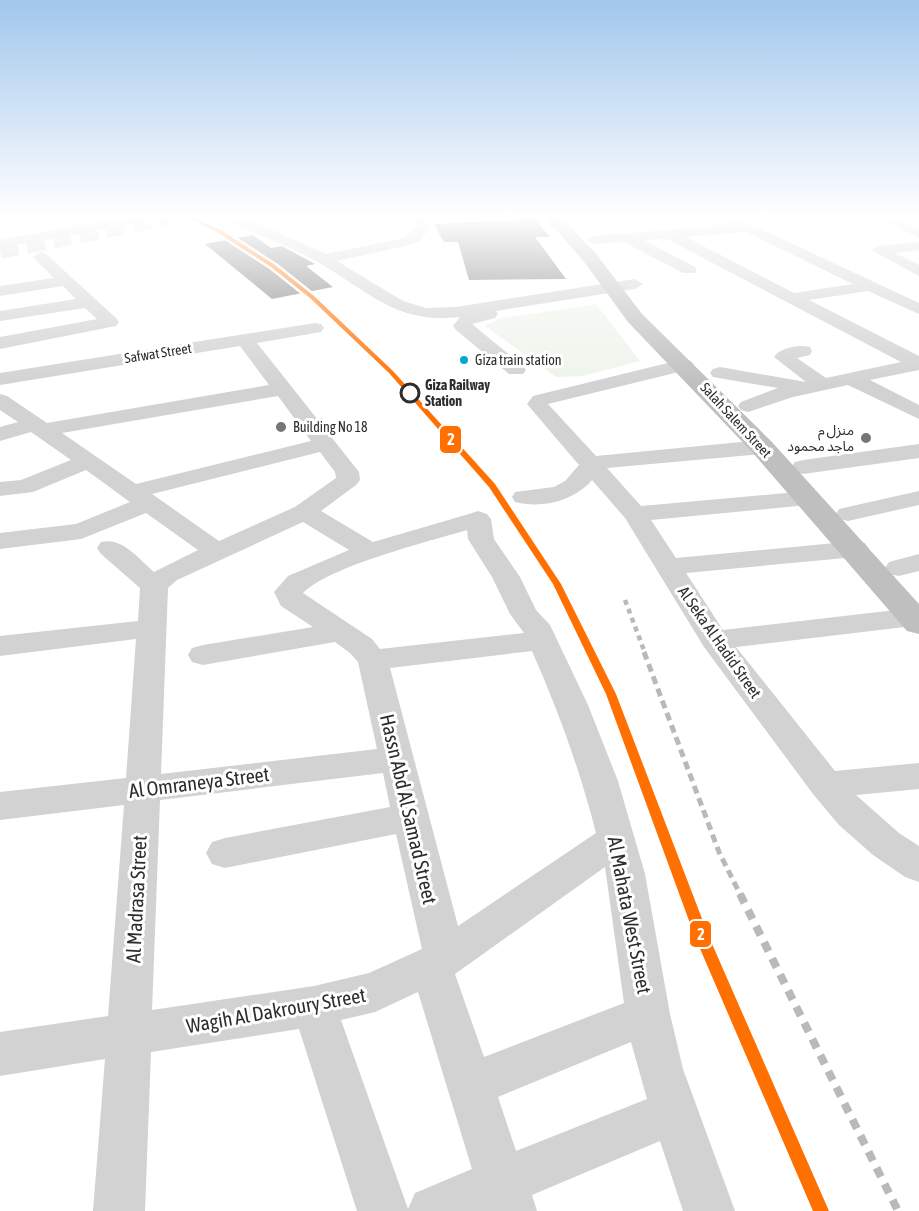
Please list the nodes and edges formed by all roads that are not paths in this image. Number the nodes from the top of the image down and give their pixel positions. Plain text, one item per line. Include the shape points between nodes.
1 (59, 274) edge
2 (347, 274) edge
3 (610, 274) edge
4 (619, 274) edge
5 (745, 274) edge
6 (815, 274) edge
7 (844, 274) edge
8 (806, 275) dead end
9 (67, 281) junction
10 (870, 286) junction
11 (919, 289) edge
12 (0, 291) edge
13 (888, 294) junction
14 (792, 298) junction
15 (90, 302) junction
16 (642, 302) junction
17 (918, 307) edge
18 (0, 316) edge
19 (315, 328) dead end
20 (244, 339) junction
21 (0, 343) edge
22 (803, 351) dead end
23 (919, 364) edge
24 (684, 365) junction
25 (516, 370) dead end
26 (720, 373) junction
27 (850, 378) junction
28 (0, 379) edge
29 (816, 385) junction
30 (283, 389) junction
31 (248, 396) junction
32 (207, 402) junction
33 (748, 406) junction
34 (5, 407) edge
35 (919, 413) edge
36 (261, 414) dead end
37 (220, 421) dead end
38 (39, 427) junction
39 (0, 434) edge
40 (858, 440) dead end
41 (325, 444) junction
42 (762, 447) junction
43 (919, 451) edge
44 (879, 457) junction
45 (88, 462) junction
46 (593, 465) junction
47 (802, 467) junction
48 (0, 489) edge
49 (524, 497) dead end
50 (140, 498) junction
51 (808, 498) junction
52 (919, 498) edge
53 (304, 512) junction
54 (635, 514) junction
55 (848, 514) junction
56 (0, 541) edge
57 (110, 548) dead end
58 (855, 549) junction
59 (217, 551) junction
60 (369, 551) junction
61 (909, 565) edge
62 (669, 567) junction
63 (154, 586) junction
64 (917, 610) edge
65 (152, 628) junction
66 (340, 632) junction
67 (539, 632) junction
68 (715, 640) junction
69 (0, 646) edge
70 (203, 655) dead end
71 (373, 660) junction
72 (397, 759) junction
73 (919, 776) edge
74 (826, 785) junction
75 (143, 789) junction
76 (0, 806) edge
77 (411, 817) junction
78 (616, 839) junction
79 (225, 853) dead end
80 (919, 866) edge
81 (438, 961) junction
82 (314, 1006) junction
83 (648, 1014) junction
84 (129, 1036) junction
85 (0, 1054) edge
86 (471, 1085) junction
87 (675, 1111) junction
88 (506, 1197) edge
89 (118, 1211) edge
90 (382, 1211) edge
91 (433, 1211) edge
92 (709, 1211) edge

1 - 9 street
2 - 16 street via 397,306 425,313
3 - 16 highway, Salah Salem Street
4 - 16 highway, Salah Salem Street
5 - 14 street
6 - 8 street
7 - 10 street
9 - 12 street
9 - 15 street
10 - 13 street
10 - 14 street
11 - 13 street
13 - 17 street
14 - 23 street
15 - 18 street
15 - 21 street via 110,322
16 - 24 highway, Salah Salem Street via 656,340
16 - 25 street via 473,317 463,323
16 - 26 highway, Salah Salem Street
19 - 20 street, Safwat Street
20 - 28 street, Safwat Street
20 - 30 street
22 - 29 street via 783,357
23 - 27 street
24 - 42 highway, Salah Salem Street
24 - 46 street, Al Seka Al Hadid Street via 537,403
26 - 29 street
26 - 33 highway, Salah Salem Street
27 - 29 street
27 - 35 street
29 - 33 street
30 - 31 street
30 - 41 street
31 - 32 street
31 - 36 street
32 - 37 street
32 - 38 street
33 - 47 highway, Salah Salem Street
34 - 38 street
38 - 39 street
38 - 45 street
40 - 44 street
41 - 50 street
41 - 53 street via 349,476 346,483
42 - 46 street via 609,460
42 - 51 highway, Salah Salem Street
43 - 44 street
44 - 47 street
45 - 48 street via 25,486
45 - 50 street
46 - 49 street via 564,492
46 - 54 street, Al Seka Al Hadid Street
47 - 55 highway, Salah Salem Street
50 - 56 street via 81,531
50 - 59 street
51 - 54 street
51 - 58 highway, Salah Salem Street
52 - 55 street
53 - 59 street
53 - 60 street
54 - 62 street, Al Seka Al Hadid Street
55 - 61 highway, Salah Salem Street
57 - 63 street
58 - 62 street
58 - 64 highway, Salah Salem Street
59 - 63 street via 167,574
60 - 66 street via 300,581 288,592 291,600
60 - 67 street, Al Mahata West Street via 478,519 481,539 524,614
61 - 64 highway, Salah Salem Street
62 - 68 street, Al Seka Al Hadid Street
63 - 65 street, Al Madrasa Street
64 - 68 street
65 - 69 street
65 - 75 street, Al Madrasa Street
66 - 70 street
66 - 71 street
67 - 71 street
67 - 78 street, Al Mahata West Street via 600,781
68 - 74 street, Al Seka Al Hadid Street
71 - 72 street, Hassn Abd Al Samad Street
72 - 75 street, Al Omraneya Street
72 - 77 street, Hassn Abd Al Samad Street
73 - 74 street
74 - 80 street, Al Seka Al Hadid Street via 852,815
75 - 76 street, Al Omraneya Street
75 - 84 street, Al Madrasa Street
77 - 79 street
77 - 81 street, Hassn Abd Al Samad Street
78 - 81 street, Wagih Al Dakroury Street
78 - 83 street, Al Mahata West Street via 626,874
81 - 82 street, Wagih Al Dakroury Street via 375,992
81 - 86 street, Hassn Abd Al Samad Street
82 - 84 street, Wagih Al Dakroury Street
82 - 90 street
83 - 86 street
83 - 87 street, Al Mahata West Street via 660,1069
84 - 85 street, Wagih Al Dakroury Street
84 - 89 street, Al Madrasa Street
86 - 88 street, Hassn Abd Al Samad Street
87 - 88 street
87 - 92 street, Al Mahata West Street
88 - 91 street

